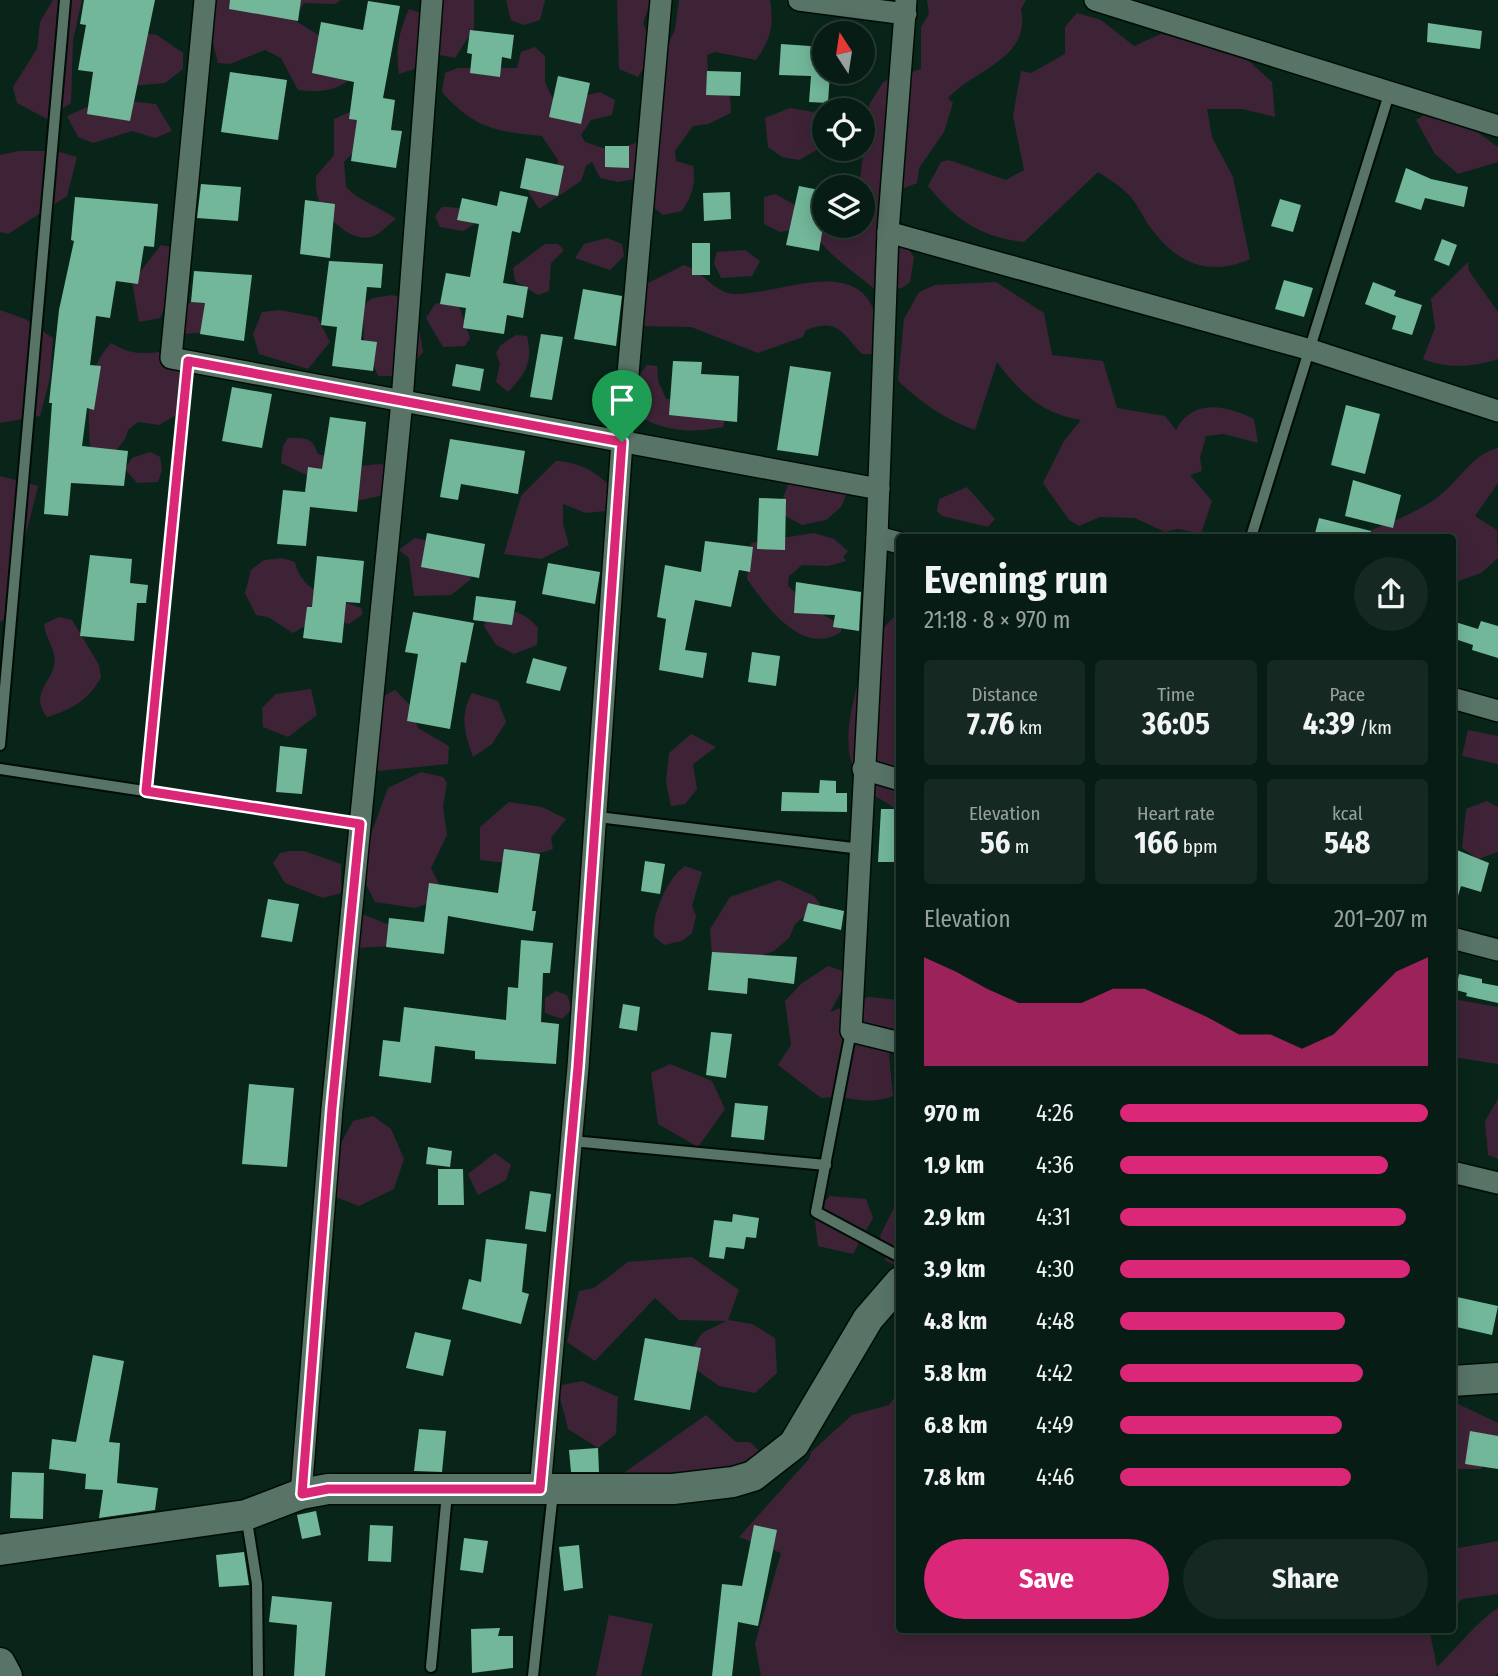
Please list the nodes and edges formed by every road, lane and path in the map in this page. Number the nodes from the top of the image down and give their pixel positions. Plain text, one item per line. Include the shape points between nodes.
1 (65, 0) edge
2 (205, 0) edge
3 (432, 0) edge
4 (661, 0) edge
5 (799, 0) edge
6 (1095, 0) edge
7 (906, 7) edge
8 (1390, 91) junction
9 (1498, 126) edge
10 (888, 232) junction
11 (1311, 349) junction
12 (188, 361) junction
13 (402, 401) junction
14 (1498, 411) edge
15 (622, 442) junction
16 (879, 489) junction
17 (1252, 534) edge
18 (877, 537) junction
19 (896, 542) edge
20 (1456, 699) edge
21 (1498, 711) edge
22 (0, 745) edge
23 (0, 769) edge
24 (863, 769) junction
25 (896, 779) edge
26 (146, 791) junction
27 (598, 817) junction
28 (360, 824) junction
29 (861, 849) junction
30 (1456, 938) edge
31 (1498, 950) edge
32 (851, 1031) junction
33 (896, 1041) edge
34 (572, 1141) junction
35 (826, 1165) junction
36 (1456, 1173) edge
37 (1498, 1183) edge
38 (896, 1255) edge
39 (896, 1287) edge
40 (1456, 1381) edge
41 (1492, 1384) edge
42 (547, 1489) junction
43 (447, 1490) junction
44 (302, 1494) junction
45 (246, 1515) junction
46 (0, 1550) edge
47 (431, 1667) dead end
48 (258, 1676) edge
49 (533, 1676) edge

1 - 22 lane
2 - 12 street via 171,358
3 - 13 street
4 - 15 street
5 - 7 street
6 - 8 street
7 - 10 street
8 - 9 street
8 - 11 lane
10 - 11 street
10 - 16 street
11 - 14 street
11 - 17 lane
12 - 13 street
12 - 26 lane
13 - 15 street
13 - 28 street
15 - 16 street
15 - 27 street
16 - 18 street
18 - 19 street
18 - 24 street
20 - 21 street
23 - 26 lane
24 - 25 street
24 - 29 street
26 - 28 lane
27 - 29 lane
27 - 34 street
28 - 44 street
29 - 32 street
30 - 31 street
32 - 33 street
32 - 35 lane
34 - 35 lane
34 - 42 street
35 - 38 lane via 816,1212
36 - 37 street
39 - 42 main road via 868,1320 794,1444 753,1476 673,1489
40 - 41 main road
42 - 43 main road
42 - 49 lane
43 - 44 main road via 328,1489
43 - 47 lane
44 - 45 main road
45 - 46 main road
45 - 48 lane via 257,1584

